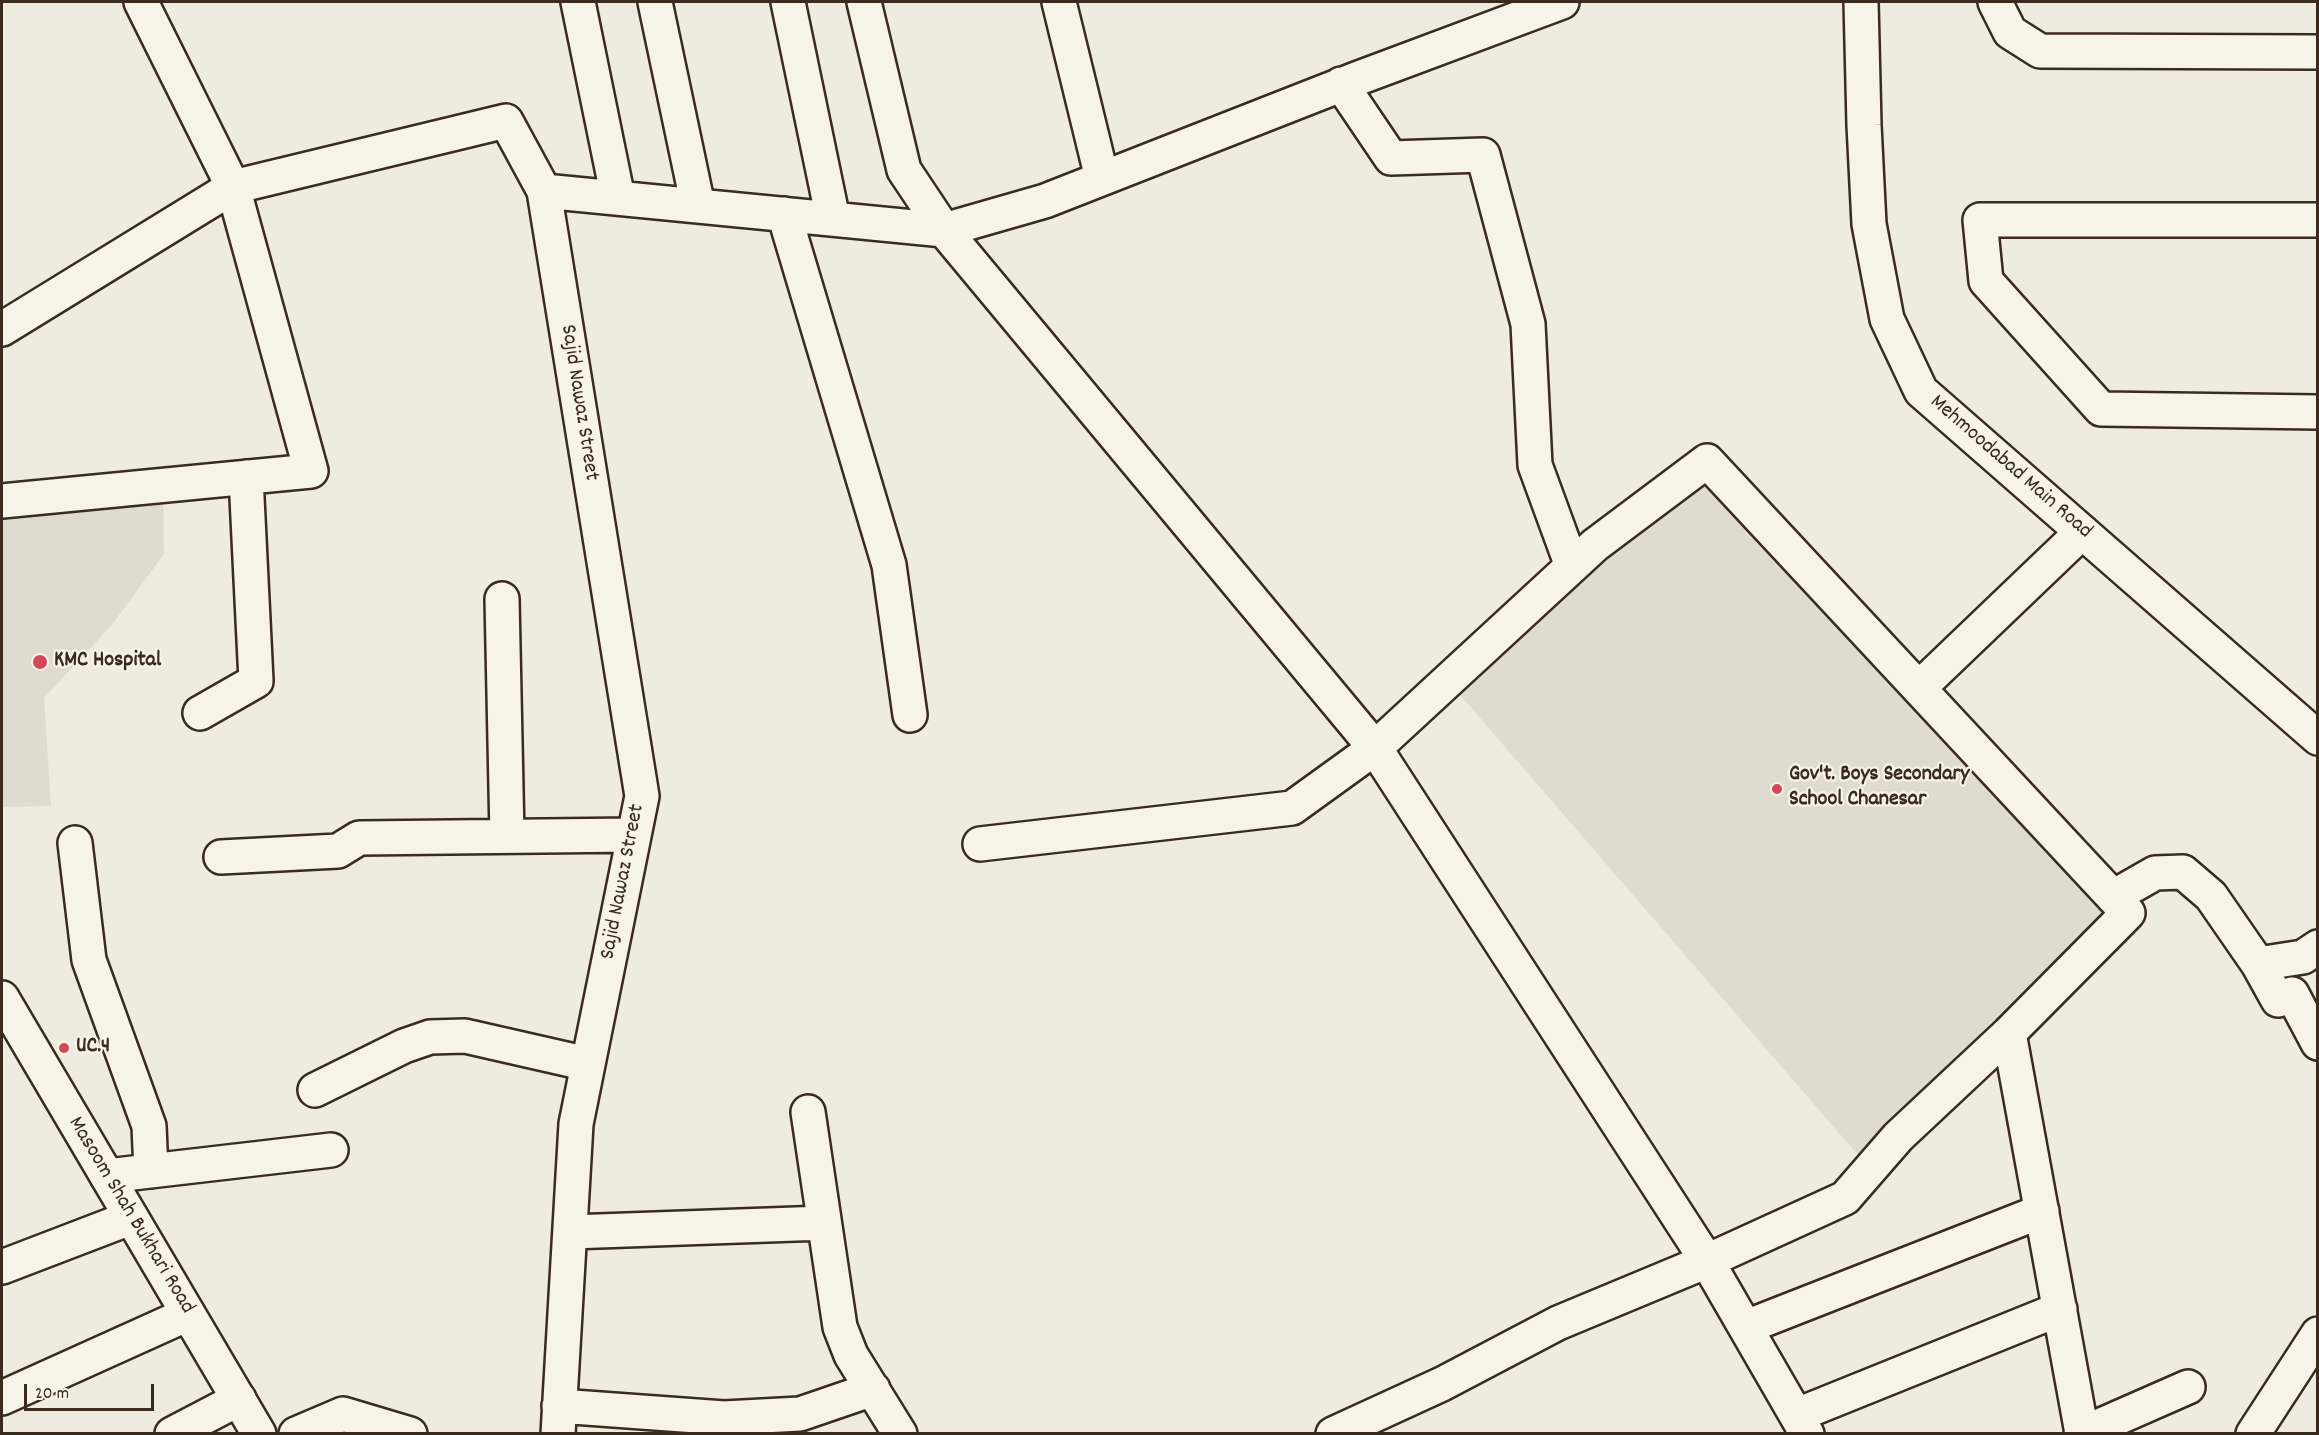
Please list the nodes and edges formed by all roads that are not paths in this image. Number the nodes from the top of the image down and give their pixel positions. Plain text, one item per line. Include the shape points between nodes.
1 (141, 2) edge
2 (578, 2) edge
3 (655, 2) edge
4 (788, 2) edge
5 (864, 2) edge
6 (1059, 2) edge
7 (1562, 2) edge
8 (1861, 2) edge
9 (1995, 2) edge
10 (2318, 52) edge
11 (1341, 84) junction
12 (1102, 178) junction
13 (233, 187) junction
14 (544, 191) junction
15 (618, 198) junction
16 (698, 206) junction
17 (784, 214) junction
18 (833, 219) junction
19 (2318, 220) edge
20 (944, 230) junction
21 (2, 329) edge
22 (2318, 412) edge
23 (246, 477) junction
24 (2, 501) edge
25 (2082, 532) junction
26 (1572, 566) junction
27 (502, 599) dead end
28 (1919, 688) junction
29 (200, 713) dead end
30 (910, 715) dead end
31 (2318, 738) edge
32 (1375, 748) junction
33 (634, 835) junction
34 (507, 836) junction
35 (75, 843) dead end
36 (980, 844) dead end
37 (220, 857) dead end
38 (2113, 897) junction
39 (2318, 947) edge
40 (2258, 964) junction
41 (7, 1018) edge
42 (2009, 1033) junction
43 (2318, 1043) edge
44 (588, 1064) junction
45 (315, 1090) dead end
46 (808, 1112) dead end
47 (331, 1150) dead end
48 (151, 1171) junction
49 (106, 1176) junction
50 (2042, 1211) junction
51 (130, 1218) junction
52 (824, 1223) junction
53 (570, 1233) junction
54 (1707, 1261) junction
55 (2, 1267) edge
56 (2060, 1309) junction
57 (188, 1314) junction
58 (1746, 1327) junction
59 (2318, 1334) edge
60 (2188, 1387) dead end
61 (873, 1389) junction
62 (2, 1398) edge
63 (239, 1399) junction
64 (559, 1420) edge
65 (1802, 1424) edge
66 (1334, 1433) edge
67 (2082, 1433) edge
68 (172, 1434) edge
69 (259, 1434) edge
70 (296, 1434) edge
71 (410, 1434) edge
72 (900, 1434) edge
73 (2253, 1434) edge

1 - 13 street
2 - 15 street
3 - 16 street
4 - 18 street
5 - 20 street via 904,170
6 - 12 street
7 - 11 street
8 - 25 street, Mehmoodabad Main Road via 1869,224 1887,319 1921,391
9 - 10 street via 2010,32 2040,51
11 - 12 street
11 - 26 street via 1391,159 1484,155 1528,324 1535,465
12 - 20 street via 1045,201
13 - 14 street, Sajid Nawaz Street via 506,121
13 - 21 street
13 - 23 street via 311,471
14 - 15 street
14 - 33 street, Sajid Nawaz Street via 642,796
15 - 16 street
16 - 17 street
17 - 18 street
17 - 30 street via 889,565
18 - 20 street
19 - 22 street via 1980,220 1986,281 2101,409
20 - 32 street
23 - 24 street
23 - 29 street via 256,681
25 - 28 street
25 - 31 street, Mehmoodabad Main Road
26 - 28 street via 1707,461
26 - 32 street
27 - 34 street
28 - 38 street
32 - 36 street via 1292,808
32 - 54 street
33 - 34 street
33 - 44 street, Sajid Nawaz Street
34 - 37 street via 359,838 338,851
35 - 48 street via 89,960 149,1126
38 - 40 street via 2155,873 2183,872 2211,896
38 - 42 street via 2128,914
39 - 40 street via 2303,957
40 - 43 street via 2278,1000 2292,994
41 - 49 street, Masoom Shah Bukhari Road
42 - 50 street
42 - 54 street via 1898,1137 1845,1198
44 - 45 street via 465,1036 430,1037
44 - 53 street, Sajid Nawaz Street via 576,1124
46 - 52 street
47 - 48 street
48 - 49 street
49 - 51 street, Masoom Shah Bukhari Road
50 - 56 street
50 - 58 street
51 - 55 street
51 - 57 street, Masoom Shah Bukhari Road
52 - 53 street
52 - 61 street via 840,1327 851,1355
53 - 64 street, Sajid Nawaz Street
54 - 58 street
54 - 66 street via 1558,1323 1442,1384
56 - 65 street
56 - 67 street
57 - 62 street
57 - 63 street, Masoom Shah Bukhari Road
58 - 65 street
59 - 73 street
60 - 67 street
61 - 64 street via 800,1414
61 - 72 street
63 - 68 street
63 - 69 street, Masoom Shah Bukhari Road
70 - 71 street via 344,1414

